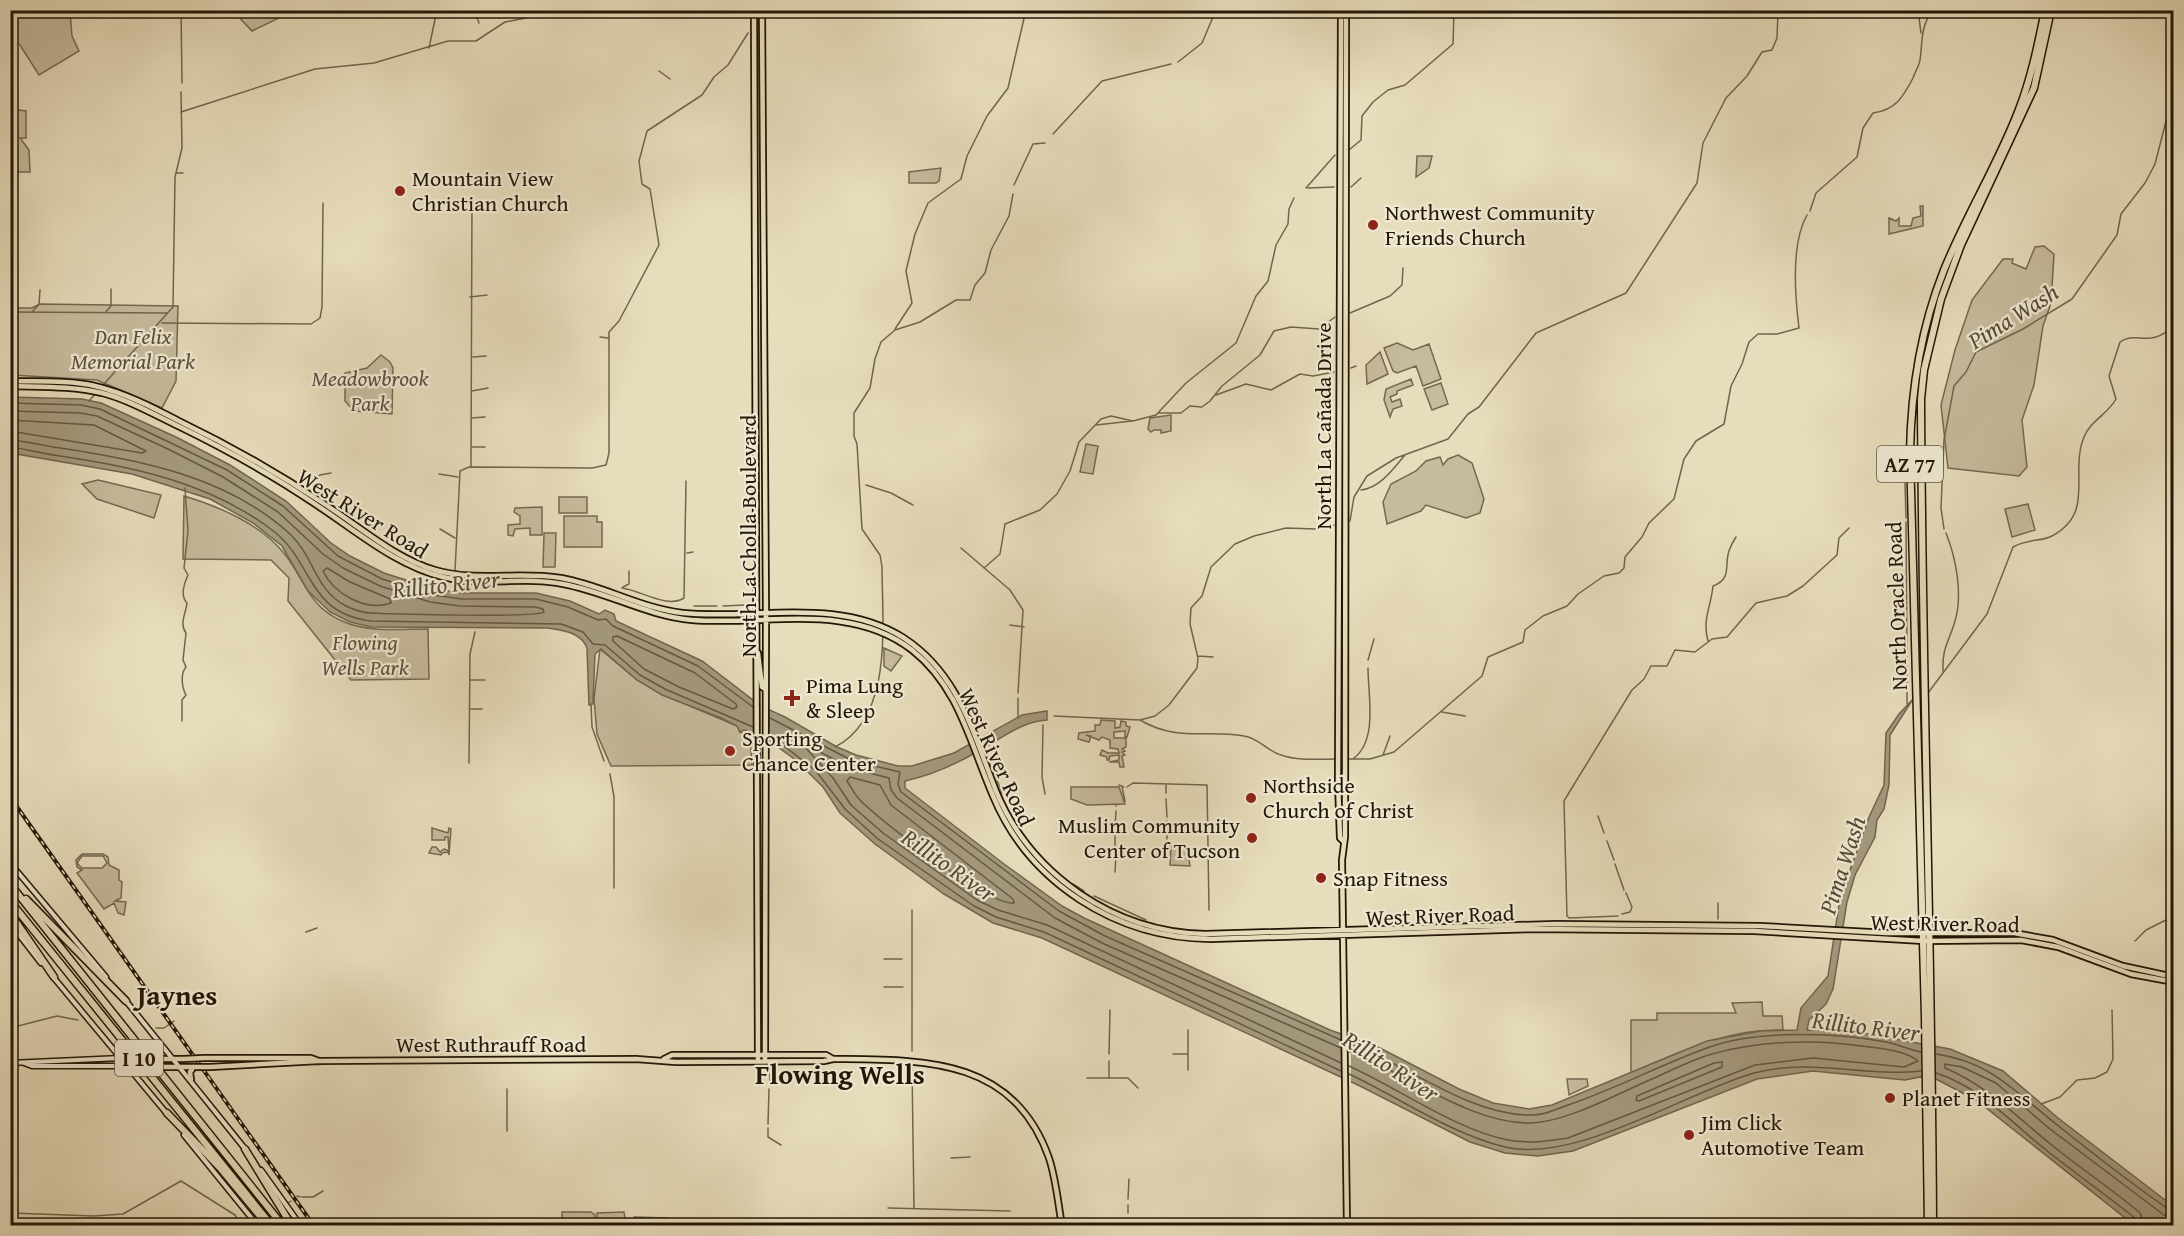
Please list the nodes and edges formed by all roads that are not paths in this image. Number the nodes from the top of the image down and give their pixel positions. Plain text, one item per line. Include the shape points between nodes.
1 (754, 10) edge
2 (762, 10) edge
3 (1341, 10) edge
4 (1346, 10) edge
5 (2044, 10) edge
6 (2051, 10) edge
7 (1957, 247) junction
8 (10, 381) edge
9 (10, 386) edge
10 (102, 391) junction
11 (460, 578) junction
12 (692, 613) junction
13 (756, 613) junction
14 (766, 613) junction
15 (662, 615) junction
16 (756, 620) junction
17 (766, 620) junction
18 (877, 627) junction
19 (757, 651) junction
20 (765, 689) junction
21 (1341, 759) junction
22 (10, 863) edge
23 (10, 883) edge
24 (10, 901) edge
25 (10, 913) edge
26 (10, 923) edge
27 (1343, 932) junction
28 (1923, 937) junction
29 (1930, 937) junction
30 (54, 977) junction
31 (2173, 979) edge
32 (126, 1001) junction
33 (1930, 1044) junction
34 (2174, 1044) edge
35 (112, 1047) junction
36 (758, 1053) junction
37 (765, 1053) junction
38 (122, 1058) junction
39 (108, 1059) junction
40 (173, 1059) junction
41 (664, 1059) junction
42 (833, 1059) junction
43 (319, 1061) junction
44 (758, 1061) junction
45 (765, 1061) junction
46 (10, 1063) edge
47 (21, 1063) junction
48 (128, 1066) junction
49 (180, 1067) junction
50 (193, 1068) junction
51 (191, 1080) junction
52 (1929, 1080) junction
53 (1926, 1093) junction
54 (167, 1113) junction
55 (1933, 1123) junction
56 (245, 1149) junction
57 (258, 1226) edge
58 (270, 1226) edge
59 (283, 1226) edge
60 (292, 1226) edge
61 (301, 1226) edge
62 (1062, 1226) edge
63 (1347, 1226) edge
64 (1928, 1226) edge
65 (1933, 1226) edge

1 - 13 main road, North La Cholla Boulevard
2 - 14 main road, North La Cholla Boulevard
3 - 21 main road, North La Cañada Drive
4 - 21 main road, North La Cañada Drive
5 - 7 highway, North Oracle Road / AZ 77 via 2035,61 2017,113
6 - 7 highway, North Oracle Road / AZ 77 via 2034,88
7 - 28 highway, North Oracle Road / AZ 77 via 1937,290 1919,353 1910,438
7 - 29 highway, North Oracle Road / AZ 77 via 1933,329 1922,399
8 - 10 main road, West River Road via 95,386
9 - 10 main road, West River Road
10 - 11 main road, West River Road via 234,454 333,512 400,561 426,572
11 - 12 main road, West River Road via 563,578 663,610
11 - 15 main road, West River Road via 559,583
12 - 13 main road, West River Road
12 - 15 main road
13 - 14 main road, West River Road
13 - 16 main road, North La Cholla Boulevard
14 - 17 main road, North La Cholla Boulevard
14 - 18 main road, West River Road via 831,614
15 - 16 main road, West River Road via 697,620
16 - 17 main road, West River Road
16 - 19 main road, North La Cholla Boulevard
17 - 18 main road, West River Road via 834,620
17 - 20 main road, North La Cholla Boulevard
18 - 27 main road, West River Road via 911,650 941,679 975,741 1019,843 1046,873 1083,903 1125,924 1197,939
19 - 20 main road
19 - 36 main road, North La Cholla Boulevard
20 - 37 main road, North La Cholla Boulevard
21 - 27 main road, North La Cañada Drive
22 - 32 main road
23 - 32 highway
23 - 59 highway, I 10
24 - 58 highway, I 10
25 - 30 highway
26 - 30 main road
27 - 28 main road, West River Road via 1532,929
27 - 63 main road, North La Cañada Drive
28 - 29 main road, West River Road
28 - 33 highway, North Oracle Road / AZ 77 via 1925,1022
29 - 31 main road, West River Road via 2038,942 2137,973
29 - 33 highway, North Oracle Road / AZ 77
30 - 35 main road
31 - 34 main road
32 - 40 main road
33 - 52 highway, North Oracle Road / AZ 77
35 - 38 main road
35 - 39 main road
36 - 37 main road, West Ruthrauff Road
36 - 41 main road, West Ruthrauff Road via 672,1055
36 - 44 main road, North La Cholla Boulevard
37 - 42 main road, West Ruthrauff Road via 826,1055
37 - 45 main road, North La Cholla Boulevard
38 - 39 main road
38 - 40 main road, West Ruthrauff Road, bridge
38 - 48 main road
39 - 47 main road
40 - 43 main road, West Ruthrauff Road, bridge
40 - 49 main road
41 - 43 main road, West Ruthrauff Road
41 - 44 main road, West Ruthrauff Road
42 - 45 main road, West Ruthrauff Road
42 - 62 main road, West Ruthrauff Road via 939,1063 991,1084 1022,1110 1043,1143
43 - 50 main road, West Ruthrauff Road, bridge
44 - 45 main road, West Ruthrauff Road
46 - 47 main road
47 - 48 main road
48 - 49 main road, West Ruthrauff Road, bridge
48 - 54 main road
49 - 50 main road, West Ruthrauff Road
49 - 51 main road
50 - 51 main road
51 - 56 main road
52 - 53 highway, North Oracle Road / AZ 77
52 - 55 highway, North Oracle Road / AZ 77
53 - 55 highway
53 - 64 highway, North Oracle Road / AZ 77
54 - 57 main road
54 - 58 highway
55 - 65 highway, North Oracle Road / AZ 77
56 - 60 highway
56 - 61 main road

